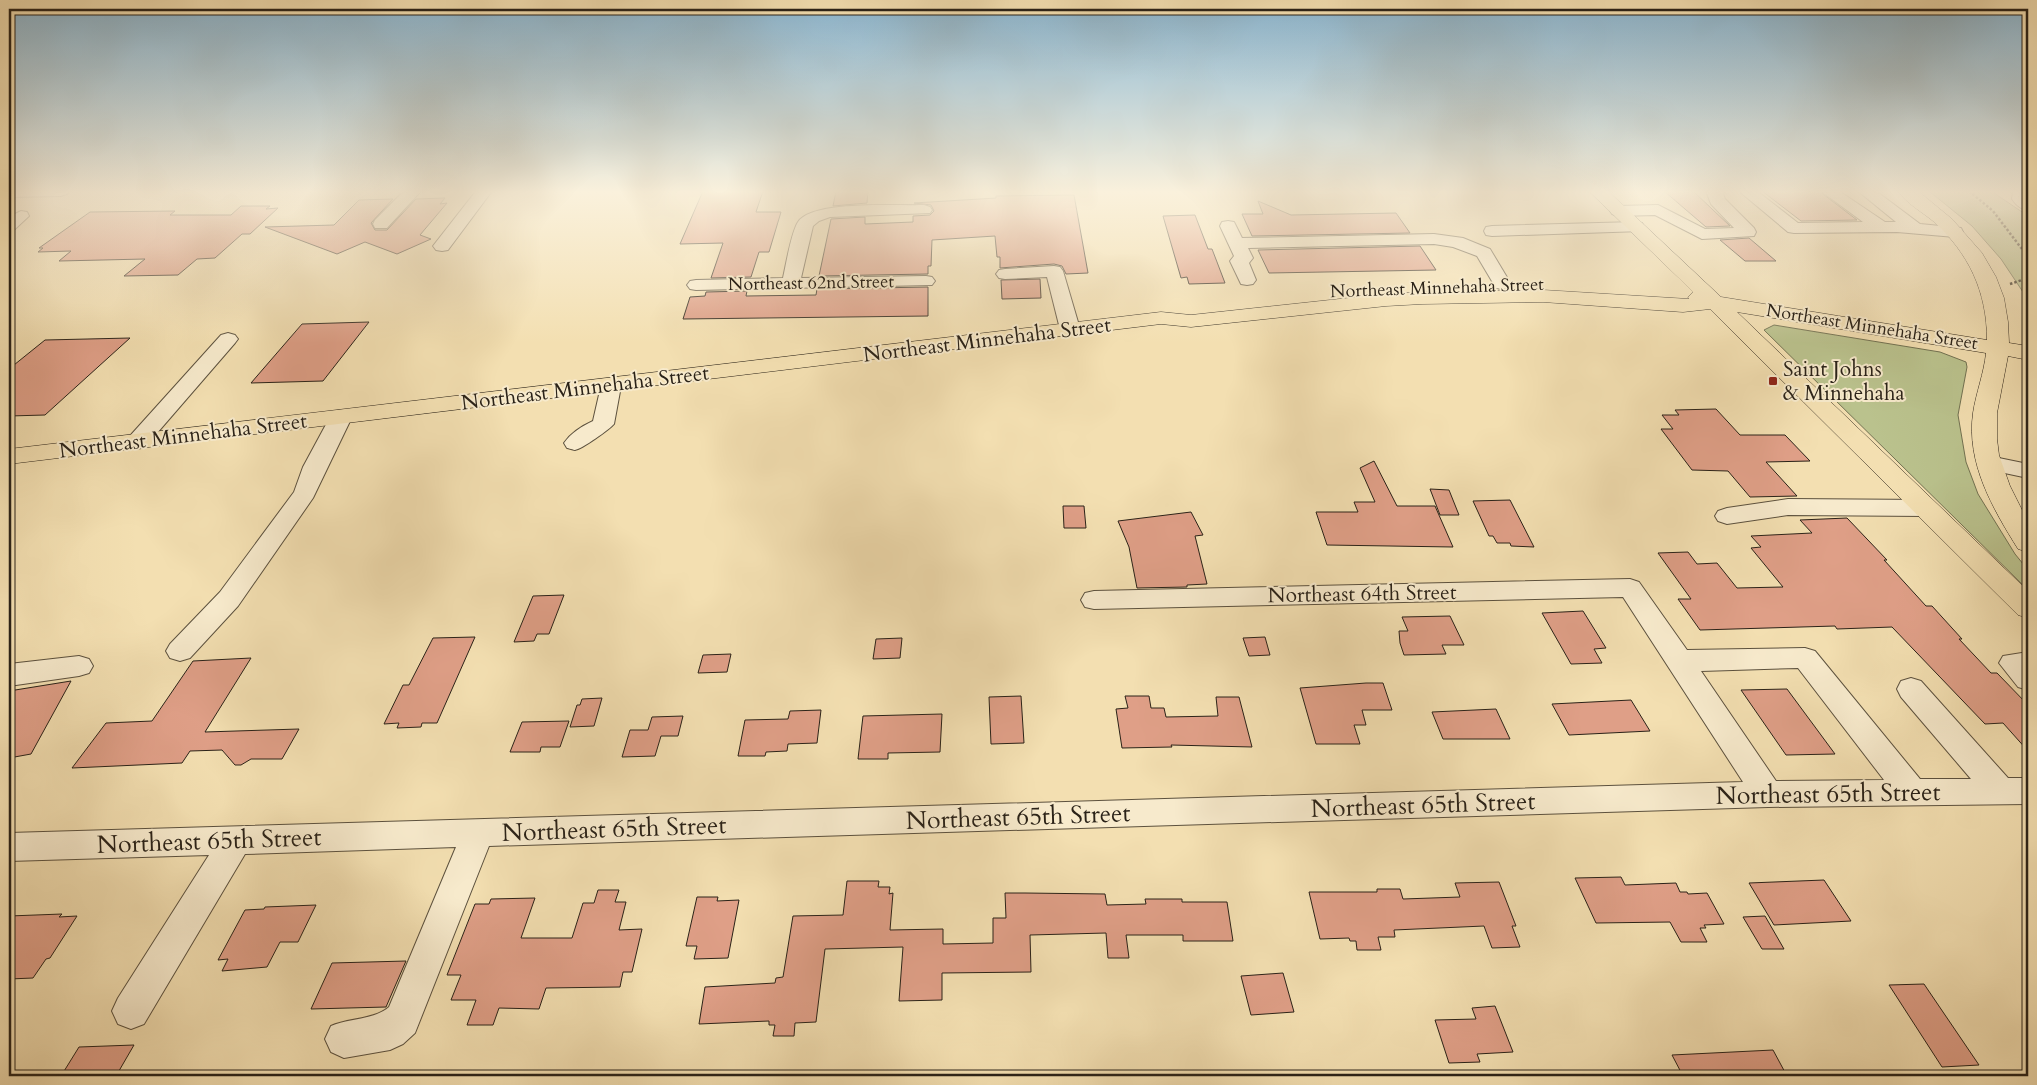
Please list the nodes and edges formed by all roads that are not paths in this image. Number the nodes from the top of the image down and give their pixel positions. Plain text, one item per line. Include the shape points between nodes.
1 (445, 242) edge
2 (801, 242) edge
3 (1236, 242) edge
4 (1391, 242) edge
5 (1454, 242) edge
6 (1651, 242) edge
7 (1962, 242) edge
8 (442, 246) dead end
9 (1240, 251) junction
10 (1005, 274) dead end
11 (1247, 280) dead end
12 (926, 281) dead end
13 (791, 284) junction
14 (1502, 284) junction
15 (696, 285) dead end
16 (1715, 302) junction
17 (1161, 318) junction
18 (1070, 329) junction
19 (228, 339) dead end
20 (1998, 348) junction
21 (2028, 353) edge
22 (611, 386) junction
23 (341, 417) junction
24 (137, 442) junction
25 (575, 443) dead end
26 (9, 457) edge
27 (1989, 463) junction
28 (2028, 471) edge
29 (1926, 508) junction
30 (1727, 516) dead end
31 (2028, 543) edge
32 (1094, 600) dead end
33 (2028, 608) edge
34 (180, 651) dead end
35 (1679, 661) junction
36 (2028, 662) edge
37 (79, 666) dead end
38 (9, 675) edge
39 (2028, 679) edge
40 (1911, 689) dead end
41 (2014, 791) edge
42 (1912, 792) junction
43 (1768, 794) junction
44 (478, 833) junction
45 (236, 840) junction
46 (9, 847) edge
47 (131, 1011) dead end
48 (344, 1039) dead end

1 - 8 street
2 - 13 street
3 - 9 street
4 - 9 street
5 - 14 street via 1484,253
6 - 16 main road
7 - 20 main road via 1993,289 1998,318
9 - 11 street
10 - 18 street via 1054,271
12 - 13 street, Northeast 62nd Street
13 - 15 street, Northeast 62nd Street
14 - 16 main road, Northeast Minnehaha Street via 1671,290
14 - 17 main road, Northeast Minnehaha Street via 1366,288 1267,297 1180,308
16 - 17 main road, Northeast Minnehaha Street via 1683,306 1543,296 1422,298 1191,321
16 - 20 main road, Northeast Minnehaha Street
16 - 29 main road
17 - 18 main road, Northeast Minnehaha Street
18 - 22 main road, Northeast Minnehaha Street
19 - 24 street
20 - 21 main road, Northeast Minnehaha Street
20 - 27 main road via 1984,422
22 - 23 main road, Northeast Minnehaha Street
22 - 25 street via 603,424
23 - 24 main road, Northeast Minnehaha Street
23 - 34 street via 305,493 229,598
24 - 26 main road, Northeast Minnehaha Street
27 - 28 street
27 - 31 main road via 2005,502
29 - 30 street via 1788,507
29 - 33 main road
32 - 35 street, Northeast 64th Street via 1630,588
35 - 42 street via 1804,658
35 - 43 street
36 - 39 street via 2013,663
37 - 38 street
40 - 41 street
41 - 42 street, Northeast 65th Street
42 - 43 street, Northeast 65th Street
43 - 44 street, Northeast 65th Street
44 - 45 street, Northeast 65th Street
44 - 48 street via 402,1020 390,1031
45 - 46 street, Northeast 65th Street
45 - 47 street

